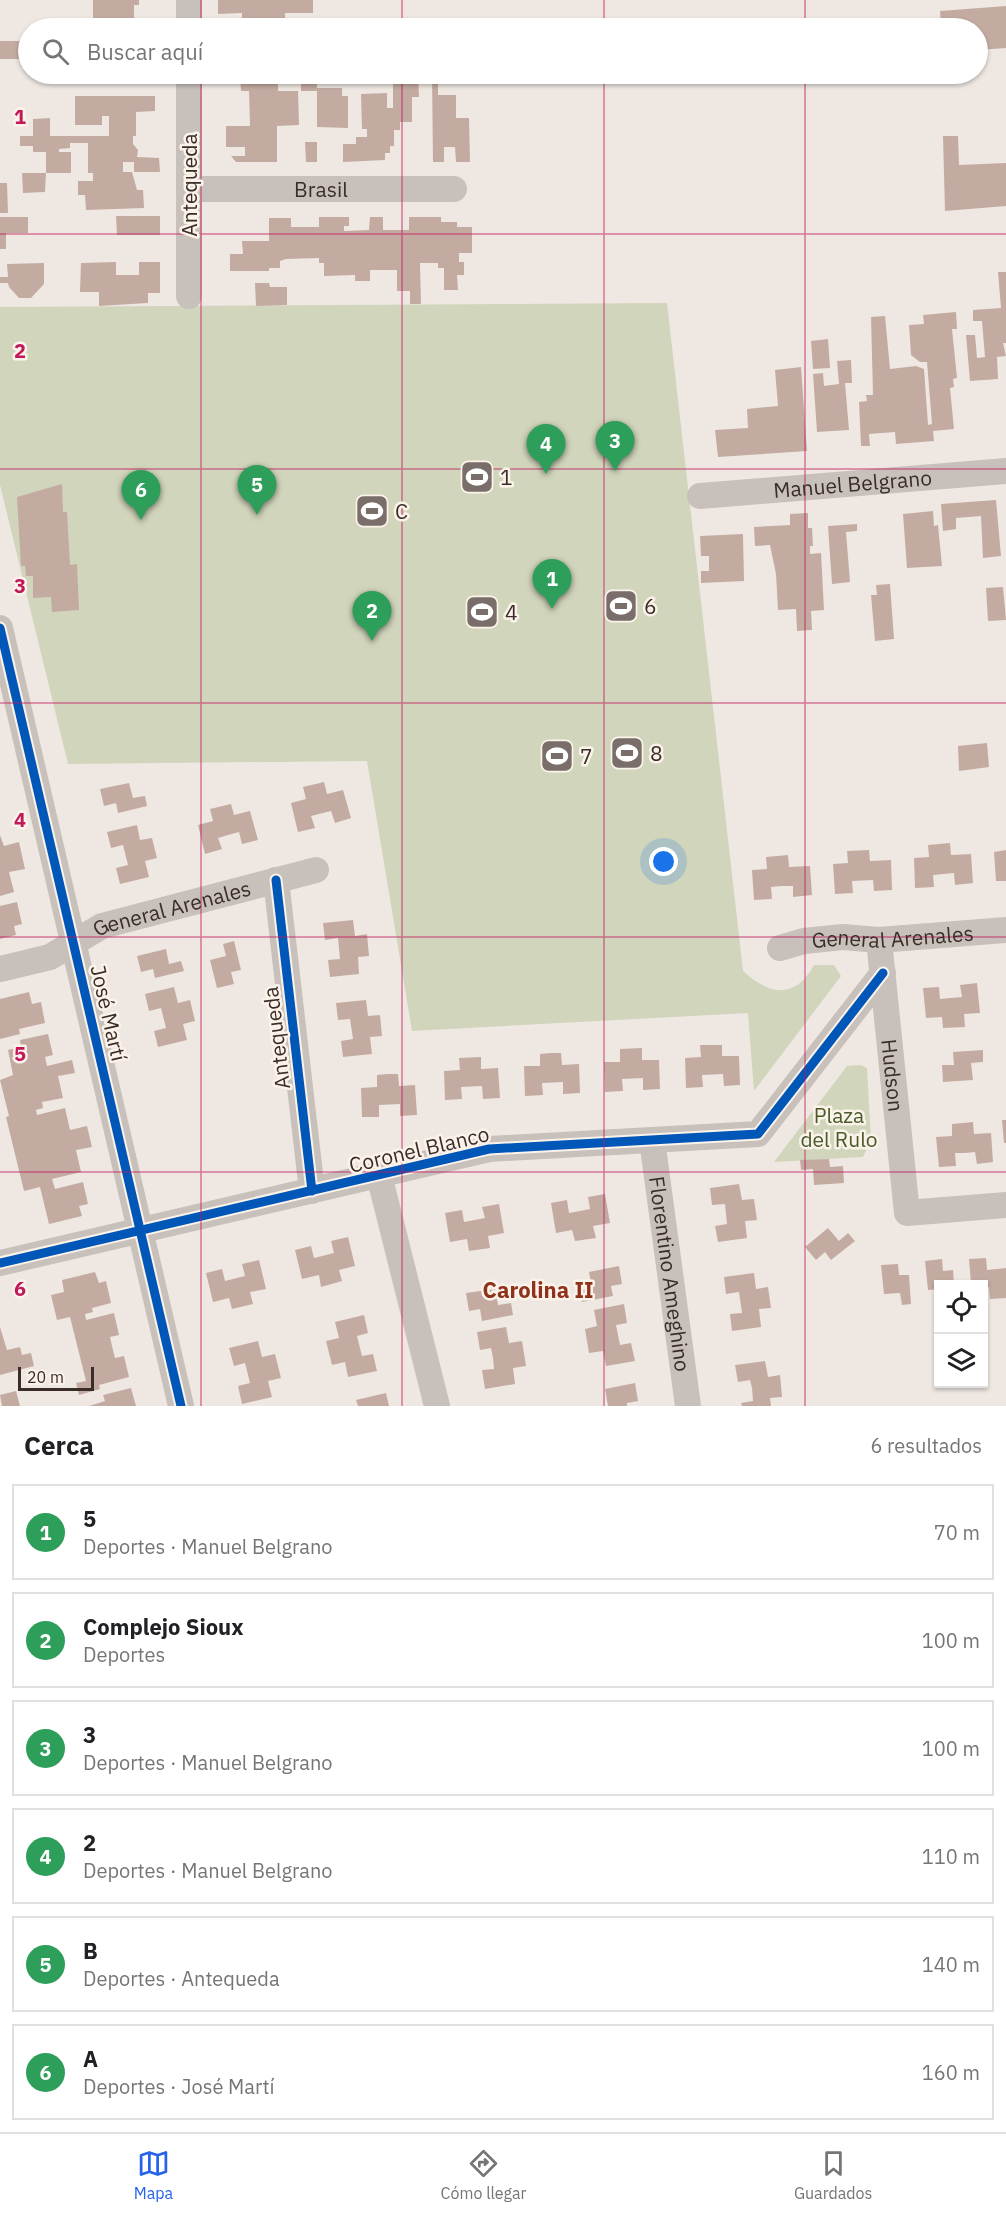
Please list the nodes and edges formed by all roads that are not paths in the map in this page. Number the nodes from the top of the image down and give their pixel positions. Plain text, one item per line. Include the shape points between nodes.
1 (189, 0) edge
2 (189, 18) edge
3 (189, 84) edge
4 (189, 189) junction
5 (454, 189) dead end
6 (189, 296) dead end
7 (1006, 471) edge
8 (700, 496) dead end
9 (0, 628) edge
10 (5, 670) edge
11 (316, 870) dead end
12 (276, 880) junction
13 (1006, 930) edge
14 (879, 940) junction
15 (74, 943) junction
16 (780, 948) dead end
17 (0, 969) edge
18 (883, 973) junction
19 (652, 1140) junction
20 (379, 1175) junction
21 (312, 1191) junction
22 (1006, 1205) edge
23 (141, 1231) junction
24 (0, 1263) edge
25 (181, 1406) edge
26 (437, 1406) edge
27 (688, 1406) edge

1 - 2 street
3 - 4 street, Antequeda
4 - 5 street, Brasil
4 - 6 street, Antequeda
7 - 8 street, Manuel Belgrano
9 - 10 street, José Martí
10 - 15 street, José Martí
11 - 12 street, General Arenales
12 - 15 street, General Arenales via 102,926
12 - 21 street, Antequeda
13 - 14 street, General Arenales
14 - 16 street, General Arenales via 804,941
14 - 18 street, Hudson
15 - 17 street, General Arenales via 50,957
15 - 23 street, José Martí
18 - 19 street, Coronel Blanco via 758,1134
18 - 22 street, Hudson via 907,1213
19 - 20 street, Coronel Blanco via 489,1149
19 - 27 street, Florentino Ameghino
20 - 21 street, Coronel Blanco
20 - 26 street
21 - 23 street, Coronel Blanco
23 - 24 street, Coronel Blanco
23 - 25 street, José Martí

